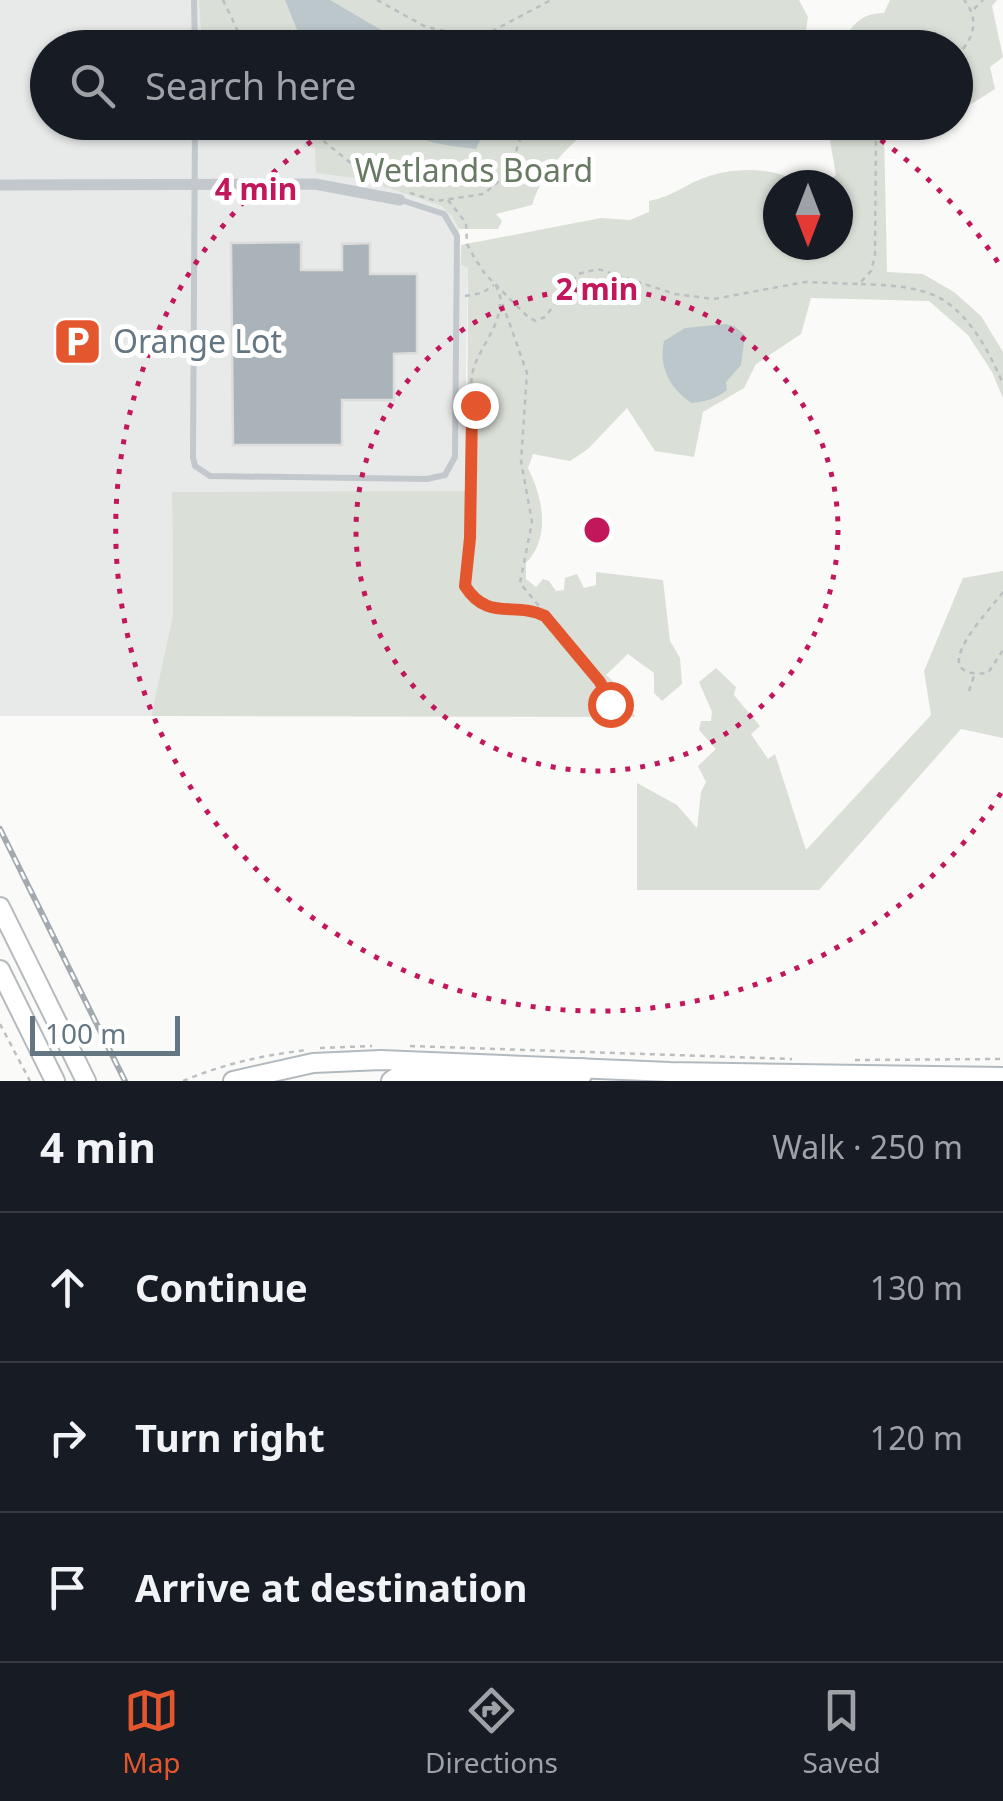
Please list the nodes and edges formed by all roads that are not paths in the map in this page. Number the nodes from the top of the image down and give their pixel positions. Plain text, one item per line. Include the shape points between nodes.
1 (194, 0) edge
2 (195, 30) edge
3 (195, 140) edge
4 (195, 184) junction
5 (0, 185) edge
6 (400, 200) joint
7 (0, 907) edge
8 (0, 970) edge
9 (582, 1068) junction
10 (1003, 1077) edge
11 (784, 1079) edge
12 (55, 1081) edge
13 (86, 1081) edge
14 (234, 1081) edge
15 (391, 1081) edge
16 (612, 1081) edge

1 - 2 lane
3 - 4 lane
4 - 5 street
4 - 6 street via 315,184
4 - 6 lane via 194,457 200,471 223,478 427,479 450,468 457,430 457,236 444,214
7 - 13 main road
8 - 12 main road
9 - 11 main road
9 - 14 main road via 358,1060 289,1066
9 - 15 main road via 571,1080
10 - 11 main road
11 - 16 main road

